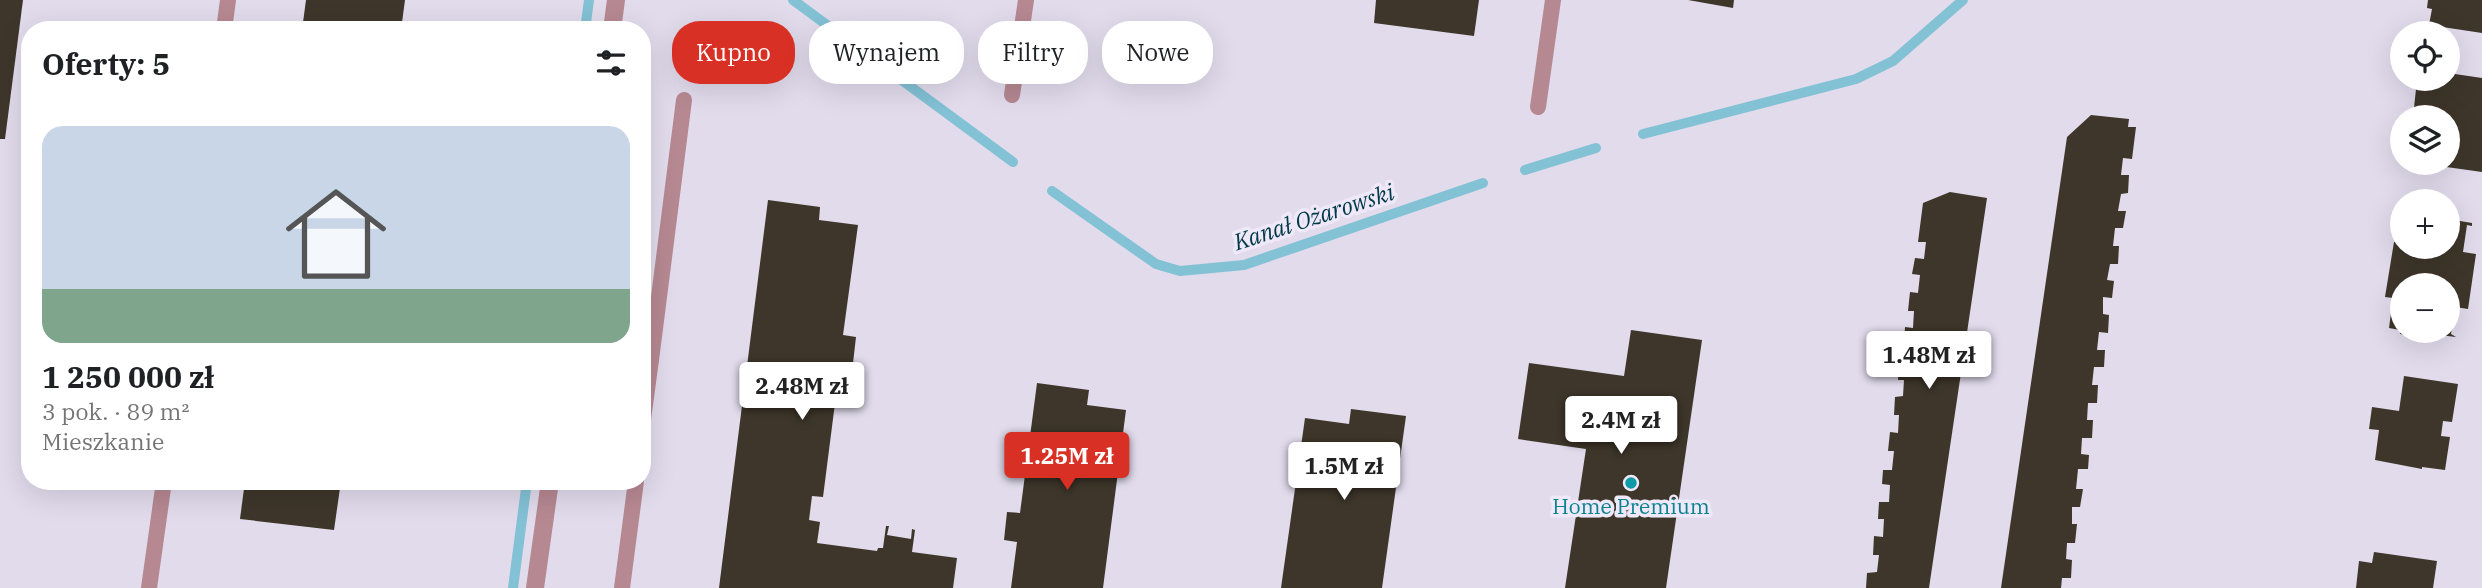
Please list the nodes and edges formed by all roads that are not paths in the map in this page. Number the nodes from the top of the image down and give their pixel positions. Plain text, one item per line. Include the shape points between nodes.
1 (228, 0) edge
2 (617, 0) edge
3 (1026, 0) edge
4 (1553, 0) edge
5 (225, 21) edge
6 (614, 21) edge
7 (1012, 96) dead end
8 (684, 100) dead end
9 (1538, 107) dead end
10 (651, 326) edge
11 (162, 490) edge
12 (549, 490) edge
13 (635, 490) edge
14 (149, 588) edge
15 (536, 588) edge
16 (622, 588) edge

1 - 5 lane
2 - 6 street
3 - 7 lane
4 - 9 lane
8 - 10 lane
11 - 14 lane
12 - 15 street
13 - 16 lane

